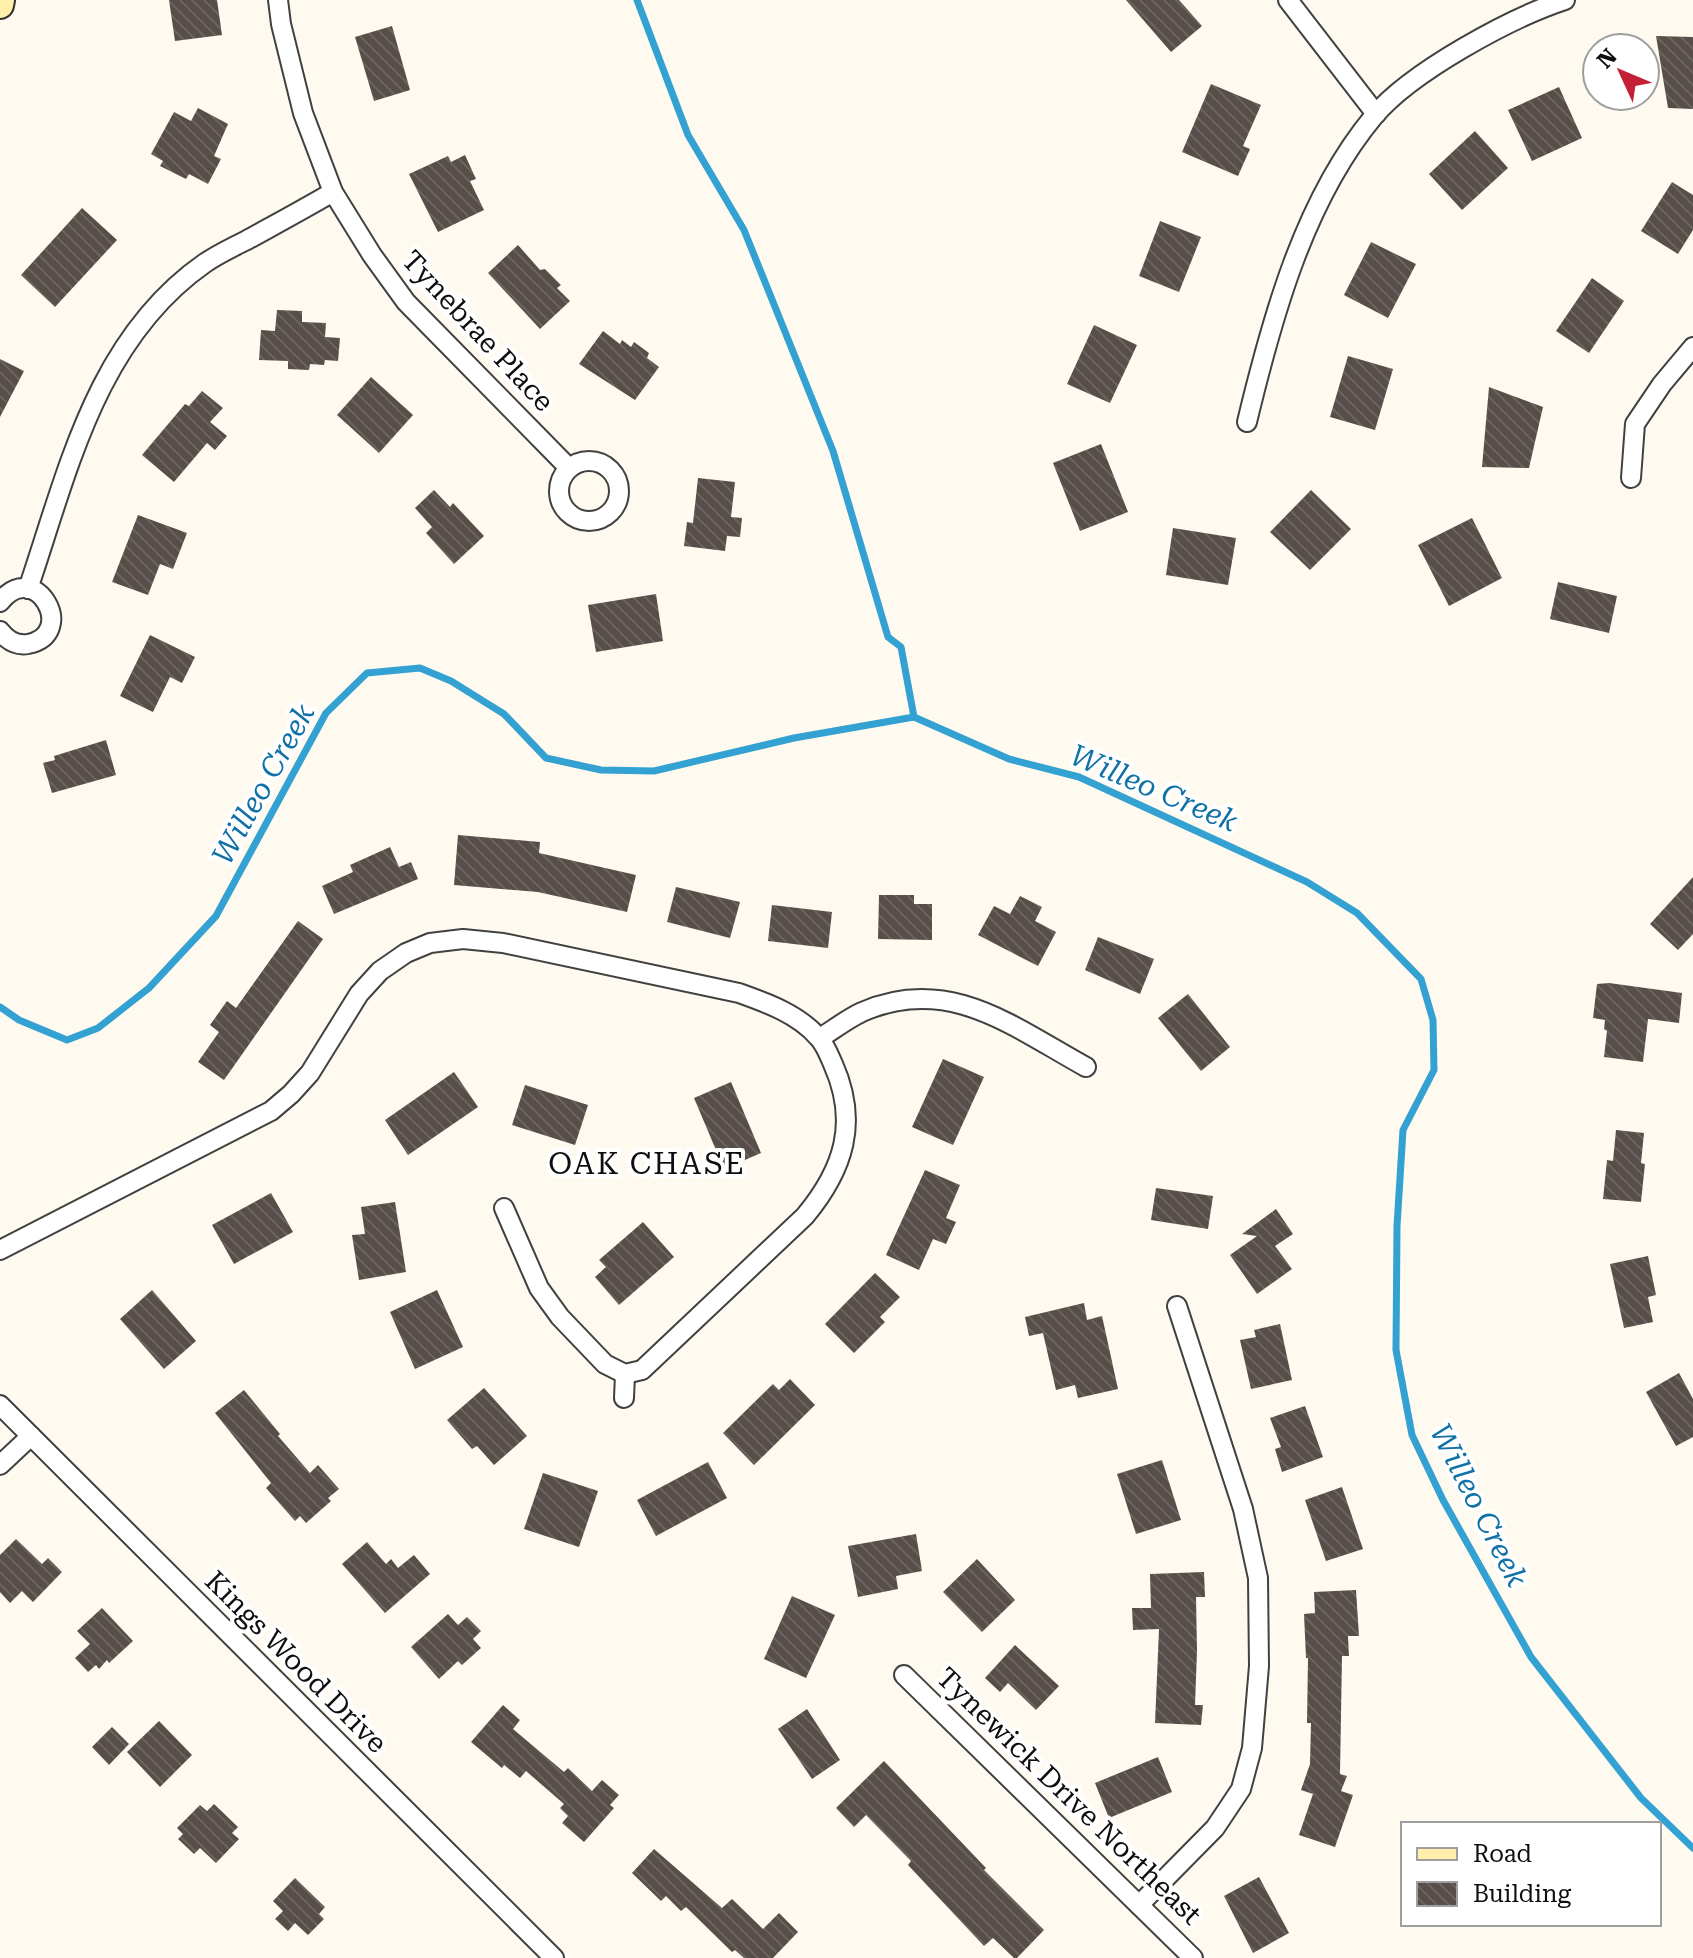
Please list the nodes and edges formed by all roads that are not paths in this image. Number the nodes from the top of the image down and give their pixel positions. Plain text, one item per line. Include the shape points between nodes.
1 (278, 0) edge
2 (1288, 0) edge
3 (1565, 0) edge
4 (1376, 114) junction
5 (333, 192) junction
6 (1693, 347) edge
7 (1247, 422) dead end
8 (569, 468) dead end
9 (1631, 478) dead end
10 (28, 589) junction
11 (0, 602) edge
12 (0, 631) edge
13 (820, 1038) junction
14 (1086, 1067) dead end
15 (504, 1208) dead end
16 (0, 1250) edge
17 (1177, 1306) dead end
18 (625, 1374) junction
19 (624, 1398) dead end
20 (0, 1405) edge
21 (31, 1436) junction
22 (0, 1465) edge
23 (904, 1675) dead end
24 (1139, 1905) junction
25 (554, 1958) edge
26 (1193, 1958) edge

1 - 5 street, Tynebrae Place via 303,113
2 - 4 street
3 - 4 street via 1454,54
4 - 7 street via 1345,155 1299,248 1269,331
5 - 8 street, Tynebrae Place via 406,302
5 - 10 street via 205,262 132,333 88,413
6 - 9 street via 1635,424
10 - 11 street via 11,592
10 - 12 street via 49,606 46,633 22,644
13 - 14 street via 861,1013 926,997 990,1014
13 - 16 street via 798,1019 739,993 503,943 430,943 380,971 359,994 310,1073 271,1111
13 - 18 street via 841,1081 847,1126 843,1151 821,1197 660,1356 642,1370
15 - 18 street via 539,1288 560,1317 605,1364
17 - 24 street via 1243,1509 1258,1578 1259,1666 1252,1748 1241,1789 1215,1828
18 - 19 street
20 - 21 street, Kings Wood Drive
21 - 22 street
21 - 25 street, Kings Wood Drive
23 - 24 street, Tynewick Drive Northeast
24 - 26 street, Tynewick Drive Northeast

